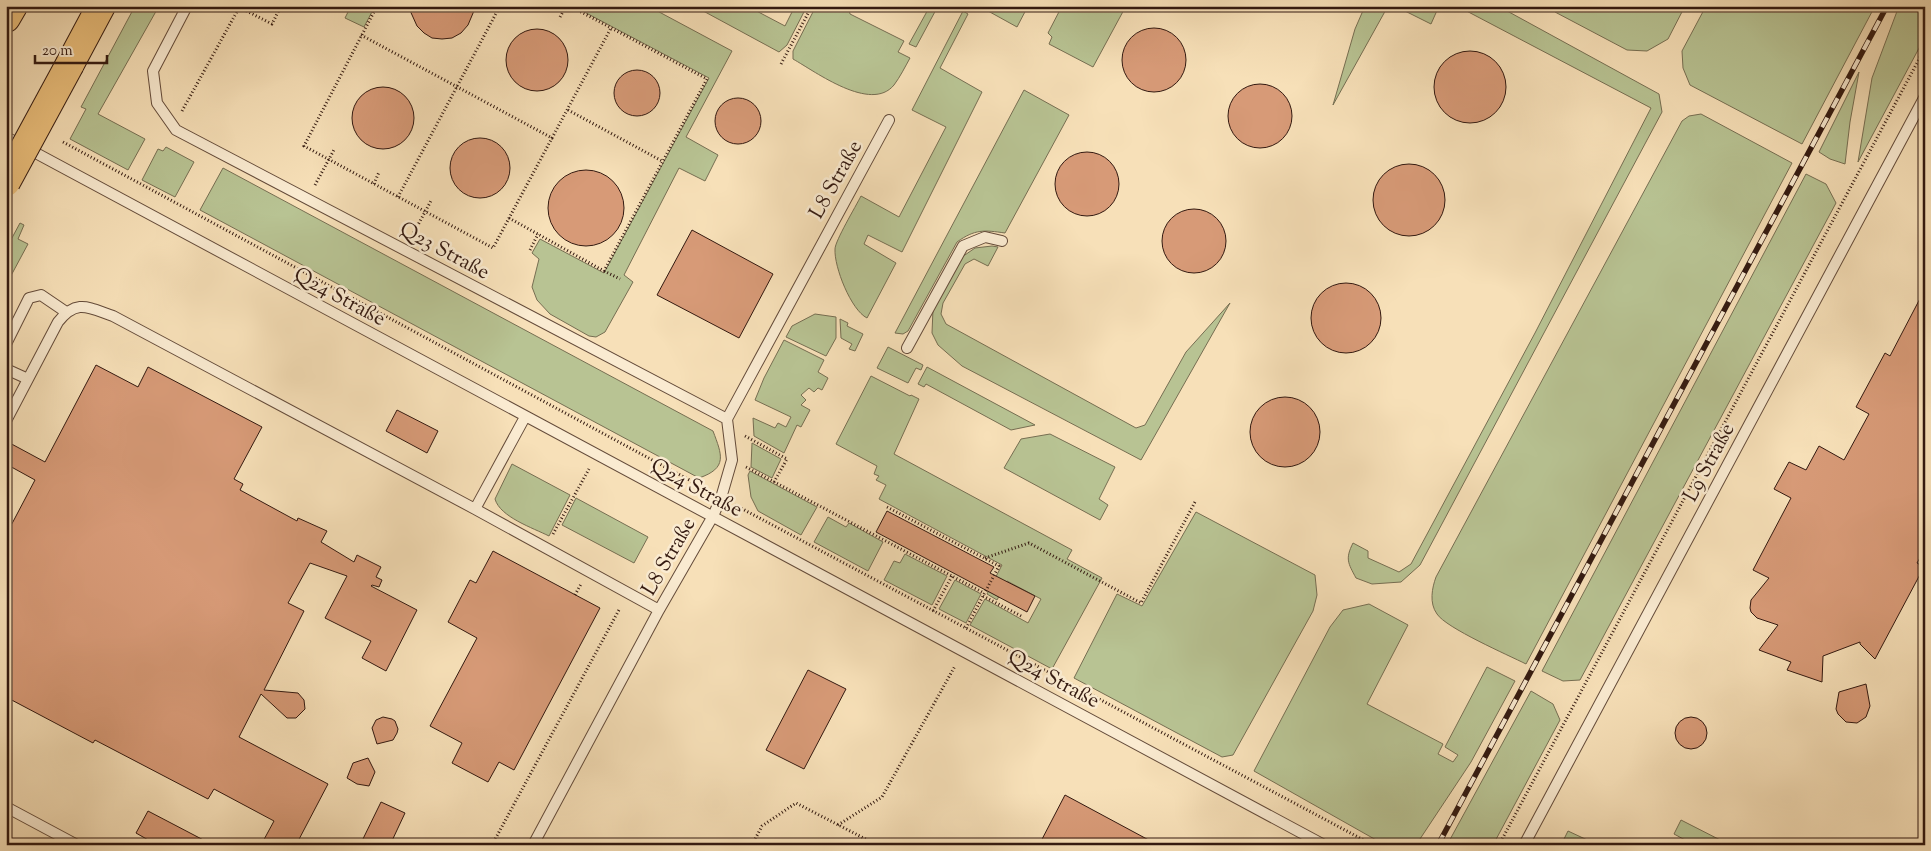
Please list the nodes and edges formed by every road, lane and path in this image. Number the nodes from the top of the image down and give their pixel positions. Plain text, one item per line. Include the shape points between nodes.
1 (13, 6) edge
2 (101, 6) edge
3 (188, 6) edge
4 (281, 6) edge
5 (325, 6) edge
6 (330, 6) edge
7 (377, 6) edge
8 (500, 6) edge
9 (568, 6) edge
10 (812, 6) edge
11 (239, 7) edge
12 (560, 16) dead end
13 (6, 18) edge
14 (611, 28) junction
15 (362, 35) junction
16 (1925, 48) edge
17 (781, 64) dead end
18 (457, 87) junction
19 (1925, 96) edge
20 (567, 110) junction
21 (889, 120) dead end
22 (174, 126) junction
23 (6, 137) edge
24 (552, 138) junction
25 (335, 148) dead end
26 (328, 161) junction
27 (662, 161) junction
28 (379, 172) dead end
29 (6, 182) edge
30 (374, 184) junction
31 (314, 188) dead end
32 (398, 197) junction
33 (432, 199) dead end
34 (425, 213) junction
35 (509, 218) junction
36 (538, 234) junction
37 (411, 240) dead end
38 (1002, 241) dead end
39 (530, 250) dead end
40 (604, 271) junction
41 (620, 279) dead end
42 (66, 312) junction
43 (6, 344) edge
44 (907, 348) dead end
45 (6, 369) edge
46 (28, 380) junction
47 (525, 416) junction
48 (6, 421) edge
49 (728, 423) junction
50 (607, 436) dead end
51 (597, 454) junction
52 (732, 460) junction
53 (774, 482) junction
54 (1196, 502) dead end
55 (887, 507) dead end
56 (475, 509) junction
57 (713, 516) junction
58 (546, 548) junction
59 (985, 558) junction
60 (952, 576) junction
61 (628, 593) junction
62 (984, 594) junction
63 (659, 610) junction
64 (933, 611) dead end
65 (1023, 617) dead end
66 (966, 628) dead end
67 (964, 650) junction
68 (6, 807) edge
69 (838, 825) junction
70 (77, 845) edge
71 (492, 845) edge
72 (533, 845) edge
73 (752, 845) edge
74 (877, 845) edge
75 (1324, 845) edge
76 (1499, 845) edge
77 (1524, 845) edge

1 - 13 highway
2 - 29 highway, bridge
3 - 22 lane, Q23 Straße via 154,71 157,103
4 - 11 path via 272,24
5 - 6 path
7 - 15 path
8 - 18 path
9 - 12 path
9 - 14 path
10 - 17 path
11 - 22 path
14 - 20 path
14 - 27 path via 707,79
15 - 18 path
15 - 26 path via 304,146
16 - 76 path
18 - 24 path
18 - 32 path
19 - 77 lane, L9 Straße
20 - 24 path
20 - 27 path
21 - 49 lane, L8 Straße
22 - 49 lane, Q23 Straße
23 - 47 lane, Q24 Straße
24 - 35 path
25 - 26 path
26 - 30 path
26 - 31 path
27 - 40 path
28 - 30 path
30 - 32 path
32 - 34 path
33 - 34 path
34 - 35 path via 493,248
34 - 37 path
35 - 36 path
36 - 39 path
36 - 40 path
38 - 44 lane via 985,237 963,246
40 - 41 path
42 - 43 lane via 41,295 29,298
42 - 46 lane
42 - 56 lane via 82,306 113,316
45 - 46 lane
46 - 48 lane
47 - 51 lane, Q24 Straße
47 - 56 lane
49 - 52 lane, L8 Straße
49 - 53 path via 787,458
50 - 51 path
51 - 57 lane, Q24 Straße
51 - 58 path
52 - 53 path
52 - 57 lane, L8 Straße
53 - 60 path
54 - 59 path via 1141,603 1029,543
55 - 59 path
56 - 58 lane
57 - 63 lane, L8 Straße
57 - 67 lane, Q24 Straße
58 - 61 lane
59 - 62 path via 999,566
60 - 62 path
60 - 64 path
61 - 63 lane
61 - 71 path
62 - 65 path
62 - 66 path
63 - 72 lane, L8 Straße
67 - 69 path via 882,798
67 - 75 lane, Q24 Straße
68 - 70 lane
69 - 73 path via 796,803 762,826
69 - 74 path

